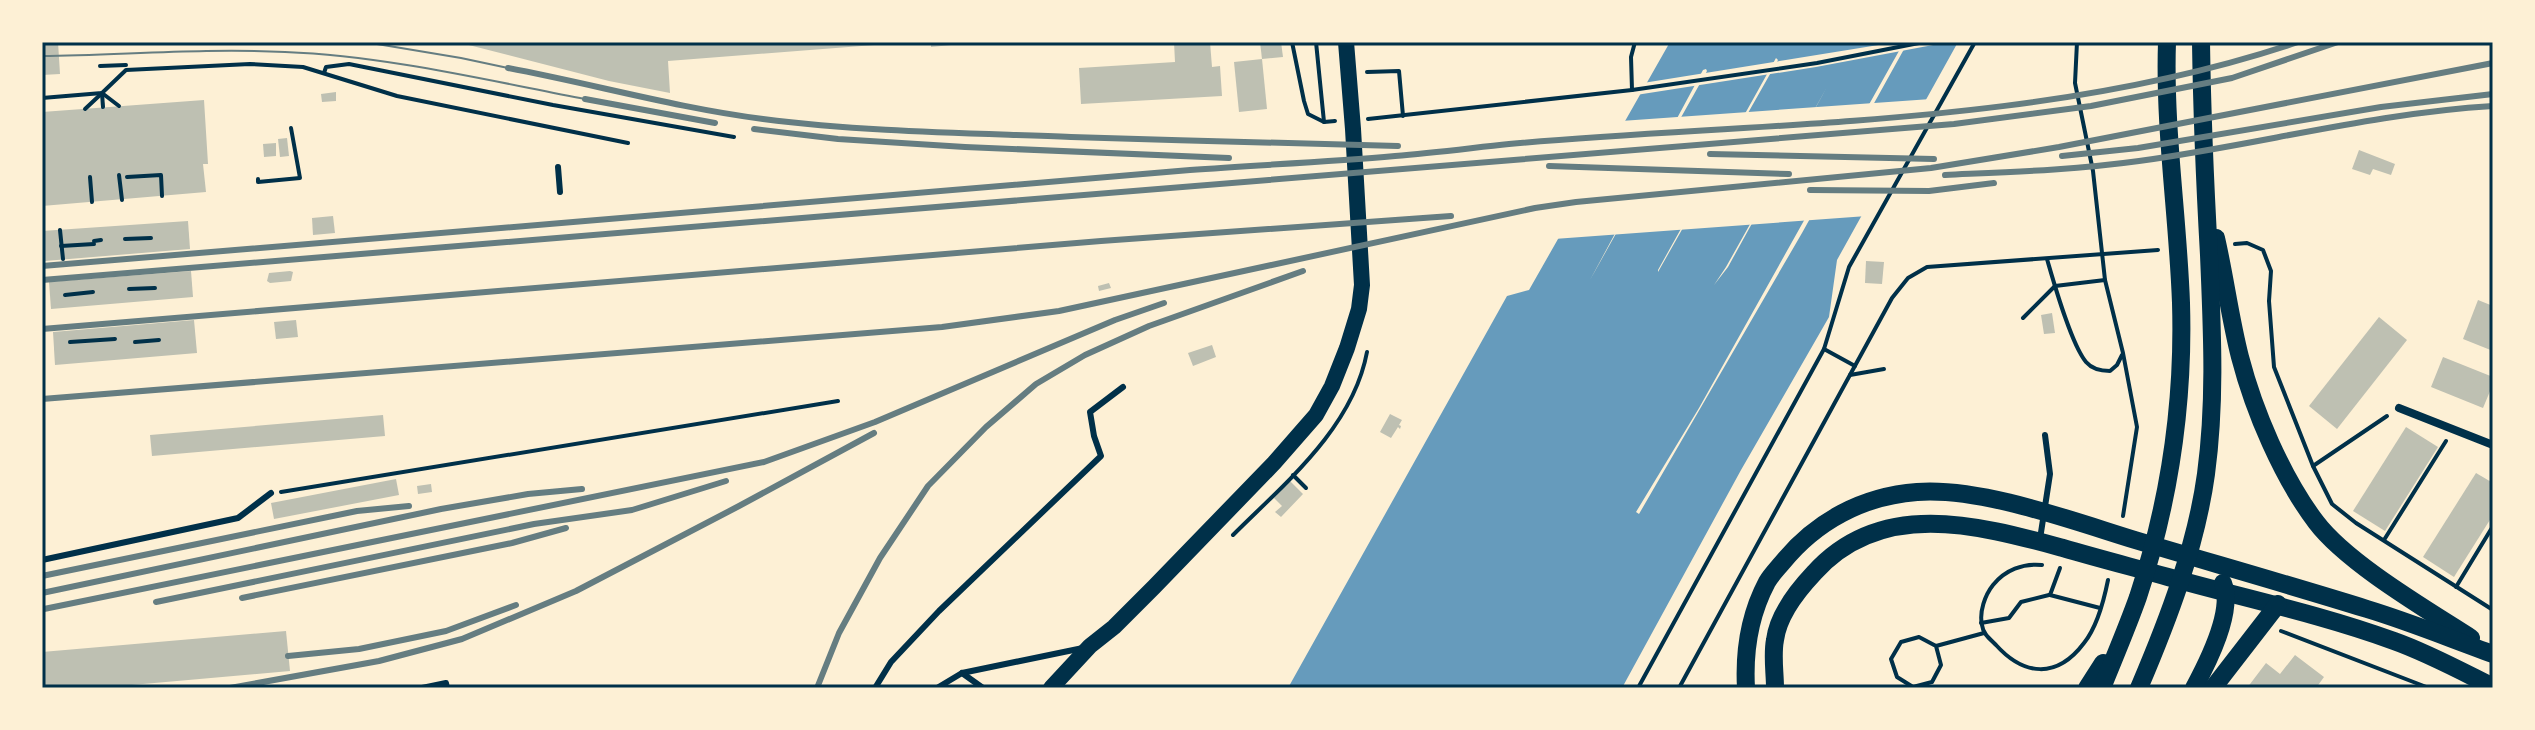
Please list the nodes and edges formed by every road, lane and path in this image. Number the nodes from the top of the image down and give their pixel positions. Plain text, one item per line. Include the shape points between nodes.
1 (1292, 42) edge
2 (1316, 42) edge
3 (1346, 42) edge
4 (1635, 42) edge
5 (1924, 42) edge
6 (1975, 42) edge
7 (2076, 42) edge
8 (2201, 42) edge
9 (2165, 48) edge
10 (1366, 63) dead end
11 (126, 65) junction
12 (100, 66) dead end
13 (324, 73) junction
14 (1634, 90) junction
15 (102, 93) junction
16 (42, 98) edge
17 (119, 106) dead end
18 (103, 107) dead end
19 (85, 109) dead end
20 (1403, 116) junction
21 (1392, 117) dead end
22 (291, 128) dead end
23 (734, 137) dead end
24 (628, 143) dead end
25 (558, 167) dead end
26 (119, 175) dead end
27 (90, 177) dead end
28 (127, 177) dead end
29 (259, 189) dead end
30 (560, 192) dead end
31 (2206, 192) junction
32 (162, 196) dead end
33 (122, 200) dead end
34 (92, 202) dead end
35 (60, 230) dead end
36 (151, 238) dead end
37 (125, 239) dead end
38 (101, 240) dead end
39 (2247, 243) dead end
40 (61, 246) junction
41 (2074, 257) dead end
42 (63, 259) dead end
43 (2047, 259) junction
44 (2105, 280) junction
45 (2055, 286) junction
46 (155, 288) dead end
47 (129, 289) dead end
48 (93, 292) dead end
49 (65, 295) dead end
50 (2023, 318) dead end
51 (115, 339) dead end
52 (159, 340) dead end
53 (1368, 341) dead end
54 (70, 342) dead end
55 (135, 342) dead end
56 (1824, 349) junction
57 (2123, 353) junction
58 (1855, 366) junction
59 (1884, 369) dead end
60 (1850, 375) junction
61 (1123, 387) dead end
62 (838, 401) dead end
63 (2399, 408) joint
64 (2452, 428) junction
65 (2045, 435) dead end
66 (2493, 445) edge
67 (2313, 466) junction
68 (1293, 475) junction
69 (1306, 488) dead end
70 (271, 493) joint
71 (2044, 513) junction
72 (2123, 517) dead end
73 (2493, 526) edge
74 (1232, 536) dead end
75 (2384, 540) junction
76 (2039, 542) junction
77 (42, 560) edge
78 (2209, 562) junction
79 (2060, 568) junction
80 (2070, 570) dead end
81 (2110, 572) dead end
82 (2456, 587) junction
83 (2227, 593) junction
84 (2050, 595) junction
85 (2278, 604) junction
86 (2100, 608) junction
87 (2493, 610) edge
88 (2130, 620) junction
89 (1981, 623) junction
90 (2264, 624) junction
91 (1984, 633) junction
92 (1090, 646) junction
93 (1936, 646) junction
94 (2493, 653) edge
95 (962, 673) junction
96 (2216, 687) edge
97 (2493, 687) edge
98 (422, 688) edge
99 (447, 688) edge
100 (875, 688) edge
101 (937, 688) edge
102 (983, 688) edge
103 (1051, 688) edge
104 (1638, 688) edge
105 (1679, 688) edge
106 (1746, 688) edge
107 (1775, 688) edge
108 (2087, 688) edge
109 (2102, 688) edge
110 (2139, 688) edge
111 (2194, 688) edge
112 (2429, 688) edge

1 - 2 path via 1308,114 1324,122
3 - 92 main road via 1362,285 1332,386 1316,415 1274,463
4 - 14 path
5 - 14 path
6 - 56 path via 1849,267
7 - 44 path via 2075,83 2093,171
8 - 31 main road
9 - 88 main road via 2181,351 2175,440
10 - 20 path via 1366,72 1399,71
11 - 12 path
11 - 13 path via 286,64
11 - 15 path
13 - 23 path via 326,67 349,64
13 - 24 path via 397,96
14 - 20 path
15 - 16 path
15 - 17 path
15 - 18 path
15 - 19 path
20 - 21 path
22 - 29 path via 300,178 258,181
25 - 30 lane
26 - 33 path
27 - 34 path
28 - 32 path via 161,175
31 - 94 main road via 2240,355 2255,403 2292,483 2317,523 2350,555
31 - 110 main road via 2214,364 2206,474 2191,542
35 - 40 path
36 - 37 path
38 - 40 path
39 - 67 path via 2263,250 2271,271 2274,367
40 - 42 path
41 - 43 path
43 - 45 path
43 - 58 path via 1927,267 1908,278 1892,298
44 - 45 path
44 - 57 path
45 - 50 path
45 - 57 path via 2087,363 2110,371
46 - 47 path
48 - 49 path
51 - 54 path
52 - 55 path
53 - 68 path via 1364,366 1342,415
56 - 58 path
56 - 104 path
57 - 72 path via 2137,427
58 - 60 path
59 - 60 path
60 - 105 path
61 - 100 lane via 1090,412 1101,456 939,611 891,662
62 - 70 path
63 - 64 street
63 - 67 path
64 - 66 street
64 - 75 path
65 - 71 lane via 2050,474
67 - 75 path via 2332,504
68 - 69 path
68 - 74 path
70 - 77 lane via 238,518
71 - 76 lane
71 - 78 main road
71 - 106 main road via 1959,493 1918,492 1851,507 1819,526 1768,581 1746,647
73 - 82 path
75 - 82 path
76 - 83 main road
76 - 107 main road via 1944,523 1901,525 1860,536 1828,557 1785,611 1774,639
78 - 83 main road
78 - 94 main road
79 - 80 path
79 - 84 path
79 - 89 path via 2017,567 1999,577 1985,594
81 - 86 path
82 - 87 path
83 - 85 main road
83 - 111 main road via 2225,612
84 - 86 path
84 - 89 path via 2021,602 2009,618
85 - 90 main road
85 - 97 main road via 2396,641
86 - 91 path via 2086,642 2068,660 2048,669 2028,669 2009,660
88 - 108 main road
88 - 109 main road
89 - 91 path
90 - 96 main road
90 - 112 path
91 - 93 path
92 - 95 lane
92 - 103 main road
93 - 93 path via 1919,637 1901,642 1891,659 1897,677 1913,687 1932,682 1941,665
95 - 101 lane
95 - 102 lane
98 - 99 lane via 446,683

